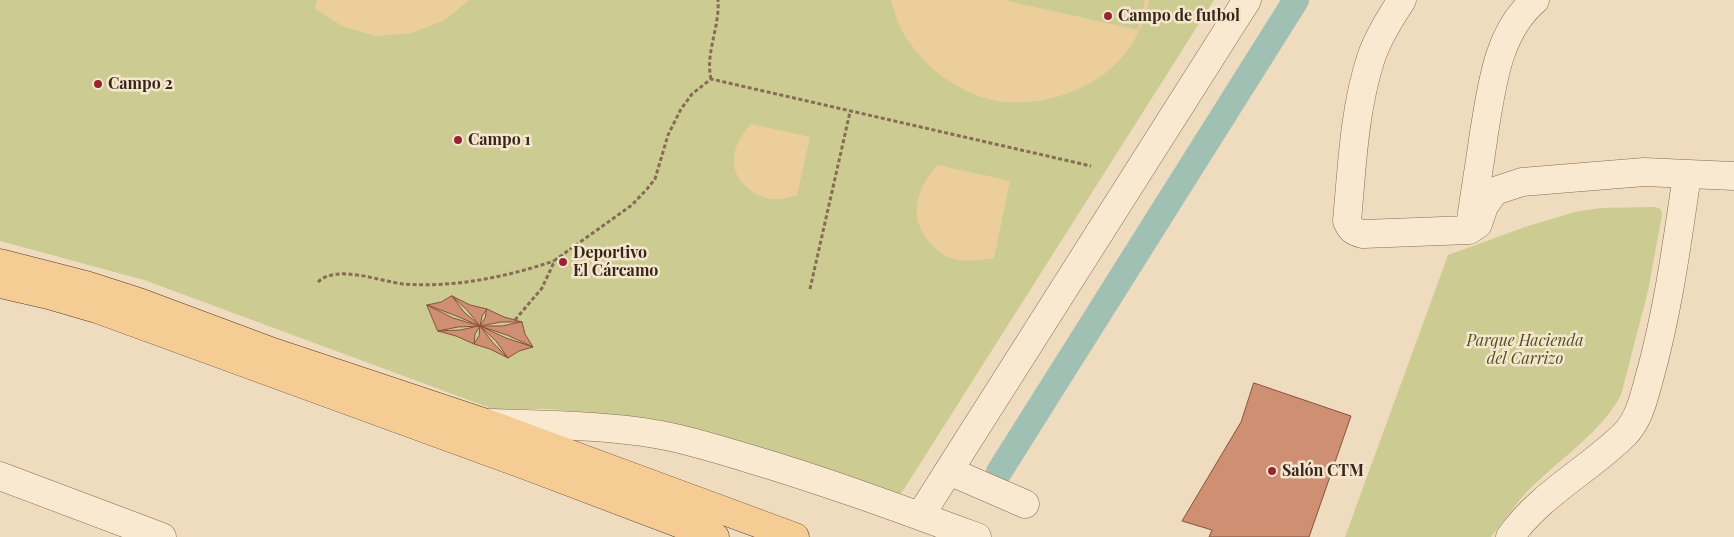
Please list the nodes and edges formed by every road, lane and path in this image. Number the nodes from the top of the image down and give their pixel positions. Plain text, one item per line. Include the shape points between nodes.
1 (718, 0) edge
2 (1247, 0) edge
3 (1402, 0) edge
4 (1535, 0) edge
5 (712, 79) junction
6 (850, 112) junction
7 (1091, 166) dead end
8 (1687, 174) junction
9 (1734, 176) edge
10 (1469, 230) junction
11 (555, 260) junction
12 (0, 263) edge
13 (318, 282) dead end
14 (0, 284) edge
15 (810, 289) dead end
16 (515, 320) dead end
17 (486, 423) junction
18 (949, 471) junction
19 (0, 476) edge
20 (1025, 504) dead end
21 (920, 516) junction
22 (162, 537) edge
23 (715, 537) edge
24 (795, 537) edge
25 (977, 537) edge
26 (1510, 537) edge

1 - 5 path via 710,65
2 - 18 street
3 - 10 street via 1372,56 1365,81 1356,128 1347,221 1351,230 1363,234
4 - 10 street via 1511,29 1499,56
5 - 6 path
5 - 11 path via 692,94 681,109 668,135 655,179 647,190 617,217
6 - 7 path
6 - 15 path
8 - 9 street
8 - 10 street via 1644,172 1522,182 1495,191 1484,206 1478,224
8 - 26 street via 1671,282 1655,358 1638,414 1626,433 1522,520
11 - 13 path via 455,283 402,284 336,273 323,276
11 - 16 path via 542,288
12 - 17 main road via 139,302 273,352
14 - 23 main road via 97,309
17 - 21 street via 556,425 655,434 772,465
17 - 24 main road
18 - 20 street
18 - 21 street
19 - 22 street
21 - 25 street

